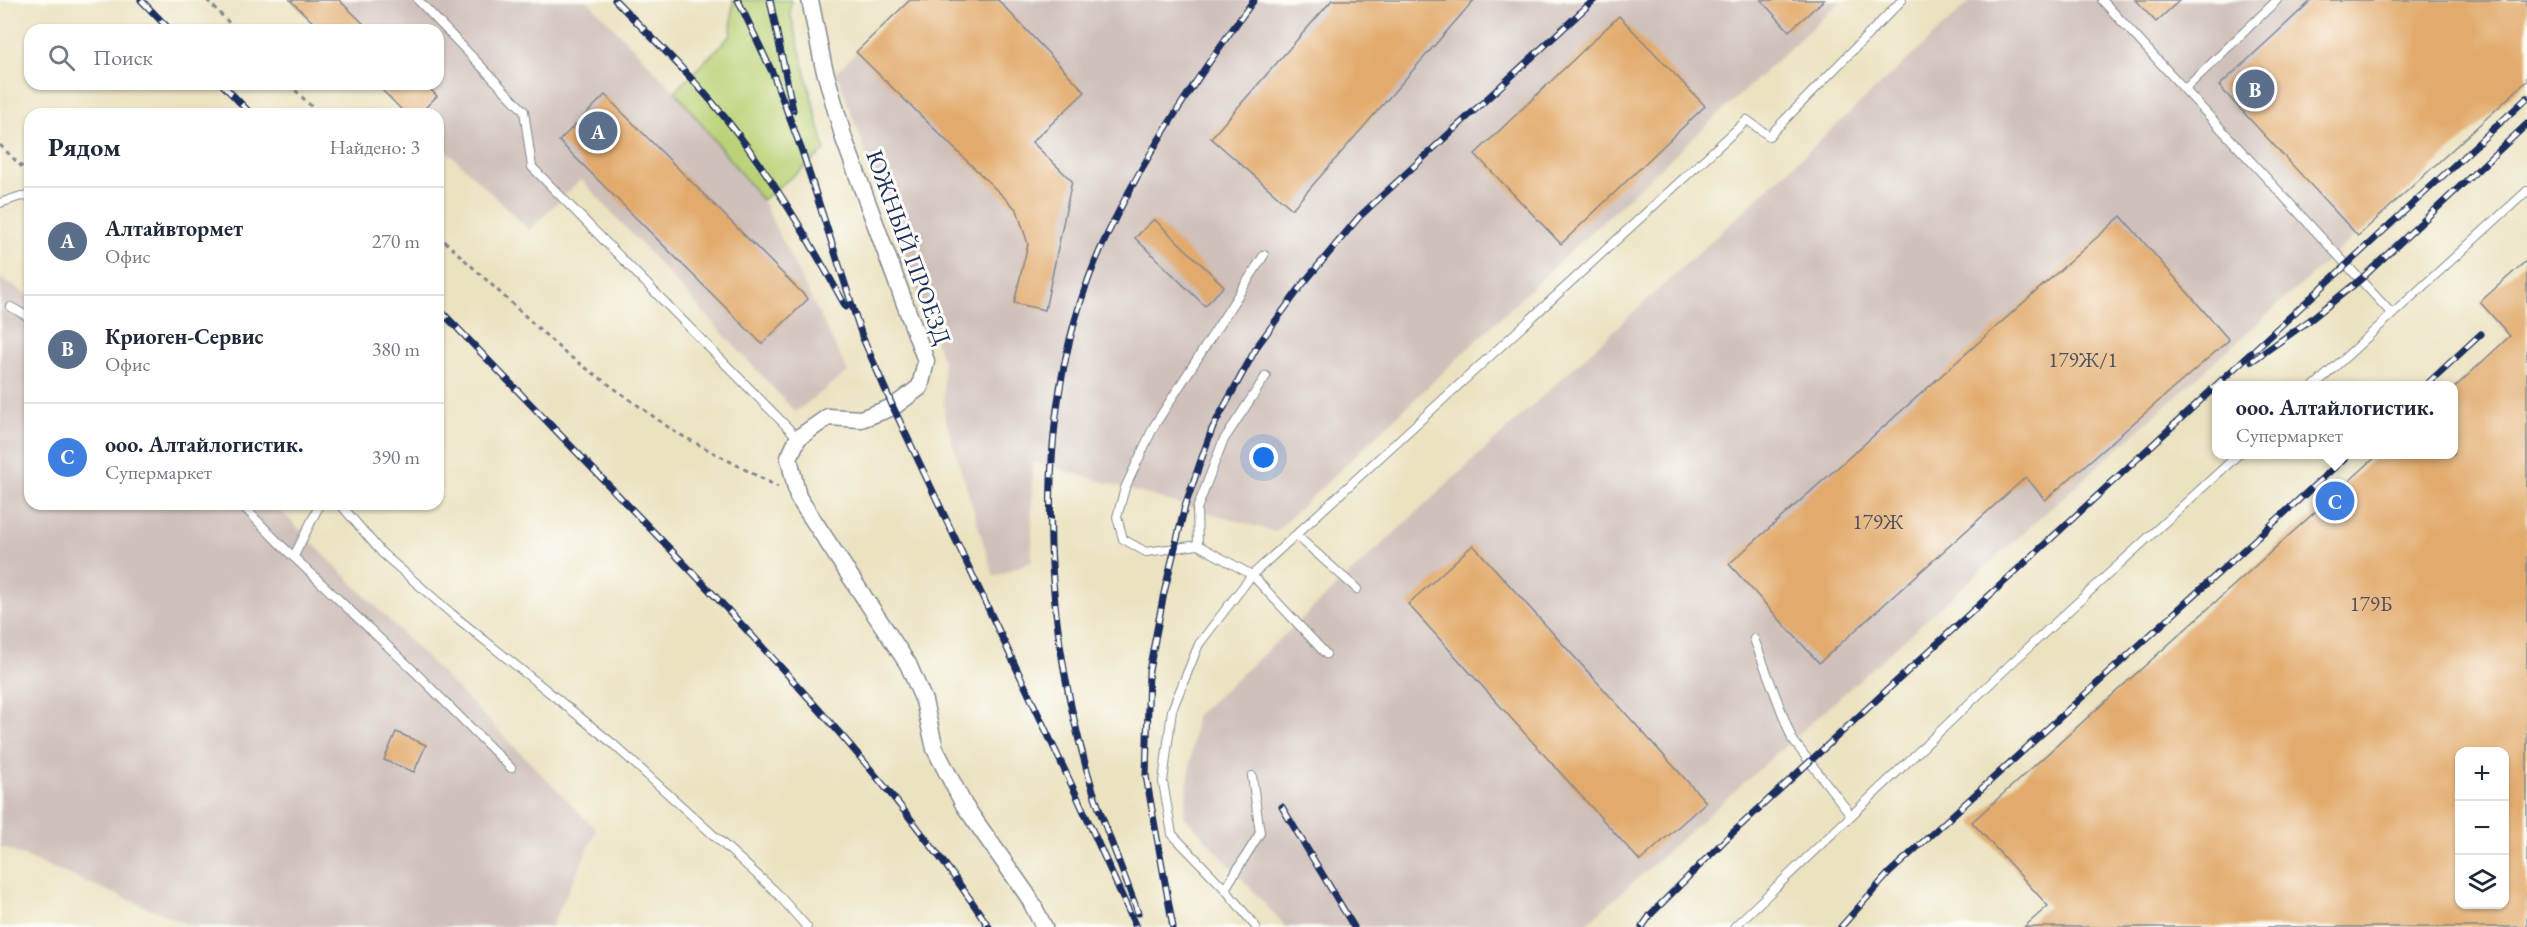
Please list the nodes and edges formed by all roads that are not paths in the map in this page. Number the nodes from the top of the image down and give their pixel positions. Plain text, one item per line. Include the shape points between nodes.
1 (417, 0) edge
2 (810, 0) edge
3 (1902, 0) edge
4 (2102, 0) edge
5 (2277, 0) edge
6 (440, 24) edge
7 (444, 28) edge
8 (2185, 89) junction
9 (2527, 191) edge
10 (24, 196) edge
11 (0, 204) edge
12 (1264, 255) dead end
13 (11, 307) dead end
14 (2392, 314) junction
15 (24, 315) edge
16 (1266, 376) dead end
17 (2319, 381) edge
18 (798, 438) junction
19 (2234, 459) edge
20 (247, 510) edge
21 (317, 510) edge
22 (345, 510) edge
23 (1296, 535) junction
24 (1198, 544) junction
25 (294, 556) junction
26 (1252, 575) junction
27 (1358, 589) dead end
28 (1754, 639) dead end
29 (1326, 654) dead end
30 (511, 768) dead end
31 (1252, 776) dead end
32 (1851, 815) junction
33 (1225, 889) junction
34 (807, 927) edge
35 (1044, 927) edge
36 (1256, 927) edge
37 (1734, 927) edge

1 - 6 lane
2 - 18 street, ЮЖНЫЙ ПРОЕЗД via 844,140 926,362 920,387 893,407 861,419 828,417
3 - 23 lane via 1768,136 1747,120
4 - 8 lane
5 - 8 lane
7 - 18 lane via 524,111 532,167
8 - 14 lane
9 - 14 lane
10 - 11 lane
12 - 24 lane via 1154,426 1125,488 1117,517 1123,538 1146,552
13 - 15 lane
14 - 17 lane
16 - 24 lane via 1224,441 1197,509
18 - 35 street via 789,458 798,497 908,664 924,701 935,749 964,805 1028,896
19 - 32 lane
20 - 25 lane
21 - 25 lane
22 - 34 lane via 382,553 612,743 774,890
23 - 26 lane
23 - 27 lane
24 - 26 lane
25 - 30 lane
26 - 29 lane
26 - 33 lane via 1199,644 1172,710 1163,782 1172,834
28 - 32 lane via 1792,739
31 - 33 lane via 1260,833
32 - 37 lane
33 - 36 lane

